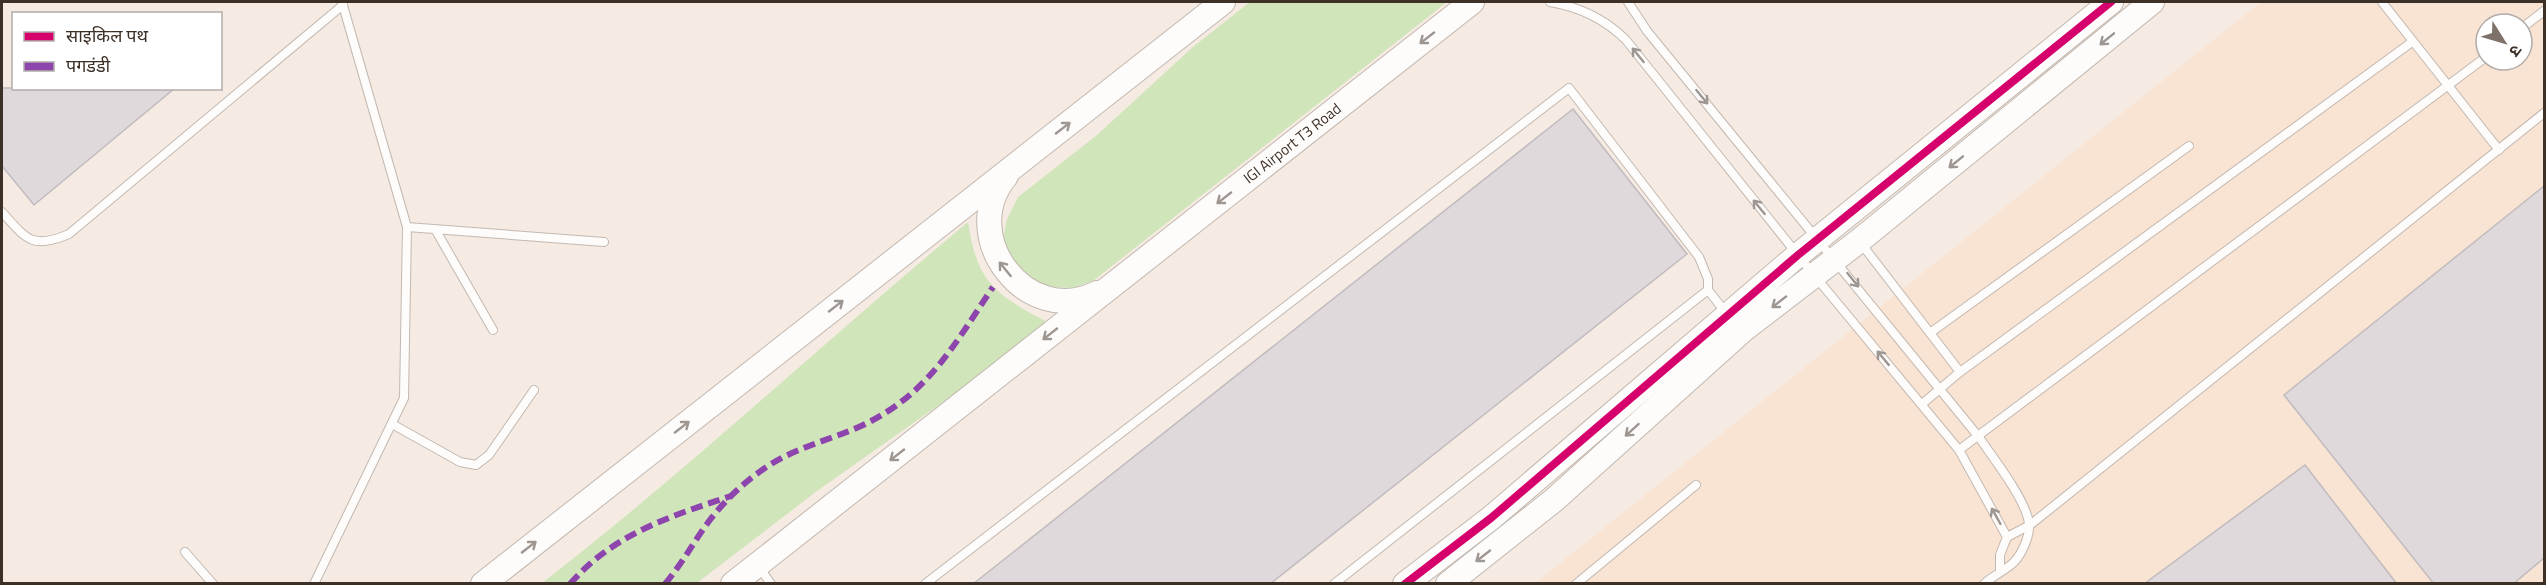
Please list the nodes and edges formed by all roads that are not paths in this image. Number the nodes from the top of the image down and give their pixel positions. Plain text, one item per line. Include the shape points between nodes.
1 (1223, 2) edge
2 (1473, 2) edge
3 (1550, 2) edge
4 (1628, 2) edge
5 (2111, 2) edge
6 (2152, 2) edge
7 (2382, 2) edge
8 (343, 3) edge
9 (2412, 42) junction
10 (2474, 66) edge
11 (2449, 86) junction
12 (2544, 113) edge
13 (2189, 146) dead end
14 (2499, 150) junction
15 (1017, 164) junction
16 (2, 212) edge
17 (407, 226) junction
18 (435, 229) junction
19 (1818, 239) junction
20 (1859, 241) junction
21 (604, 242) dead end
22 (1798, 255) junction
23 (1835, 259) junction
24 (1814, 275) junction
25 (1113, 285) junction
26 (1708, 290) junction
27 (1728, 315) junction
28 (493, 330) dead end
29 (1930, 333) junction
30 (1960, 372) junction
31 (1940, 389) junction
32 (534, 390) dead end
33 (1922, 404) junction
34 (392, 424) junction
35 (1978, 436) junction
36 (1959, 450) junction
37 (1696, 485) dead end
38 (2030, 525) junction
39 (2007, 537) junction
40 (185, 552) dead end
41 (2000, 570) junction
42 (764, 574) edge
43 (213, 584) edge
44 (314, 584) edge
45 (483, 584) edge
46 (733, 584) edge
47 (925, 584) edge
48 (1334, 584) edge
49 (1405, 584) edge
50 (1448, 584) edge
51 (1576, 584) edge
52 (1984, 584) edge

15 -> 1 main road
2 -> 25 main road, IGI Airport T3 Road
22 -> 3 lane via 1620,34 1581,10
4 -> 19 lane via 1647,31
5 - 19 main road
6 -> 20 main road
7 - 9 lane
8 - 16 lane via 69,234 49,242 35,241 20,232
8 - 17 lane
9 - 11 lane
9 - 30 lane
10 - 11 lane
11 - 14 lane
11 - 35 lane
12 - 14 lane
13 - 29 lane
14 - 38 lane
25 -> 15 main road via 1089,297 1063,301 1037,296 1015,282 998,261 990,236 990,209 1000,184
45 -> 15 main road
17 - 18 lane
17 - 34 lane via 404,398
18 - 21 lane
18 - 28 lane
19 - 22 main road
19 - 23 lane
20 - 23 main road
20 - 29 lane
22 - 24 lane
22 - 27 main road
23 - 24 main road
23 -> 31 lane
33 -> 24 lane
24 -> 50 main road via 1743,330 1554,500
25 -> 42 main road
26 - 27 lane
26 - 47 lane via 1700,257 1569,88
26 - 48 lane
27 - 49 main road via 1491,518
29 - 30 lane
30 - 31 lane
31 - 33 lane
31 - 35 lane
32 - 34 lane via 489,454 476,465 460,462
33 - 36 lane
34 - 44 lane
35 - 36 lane
35 - 38 lane via 2021,501
39 -> 36 lane
37 - 51 lane
38 - 39 lane
38 - 41 lane via 2013,564
39 - 41 lane via 2000,555
40 - 43 lane
41 - 52 lane
42 - 46 main road

